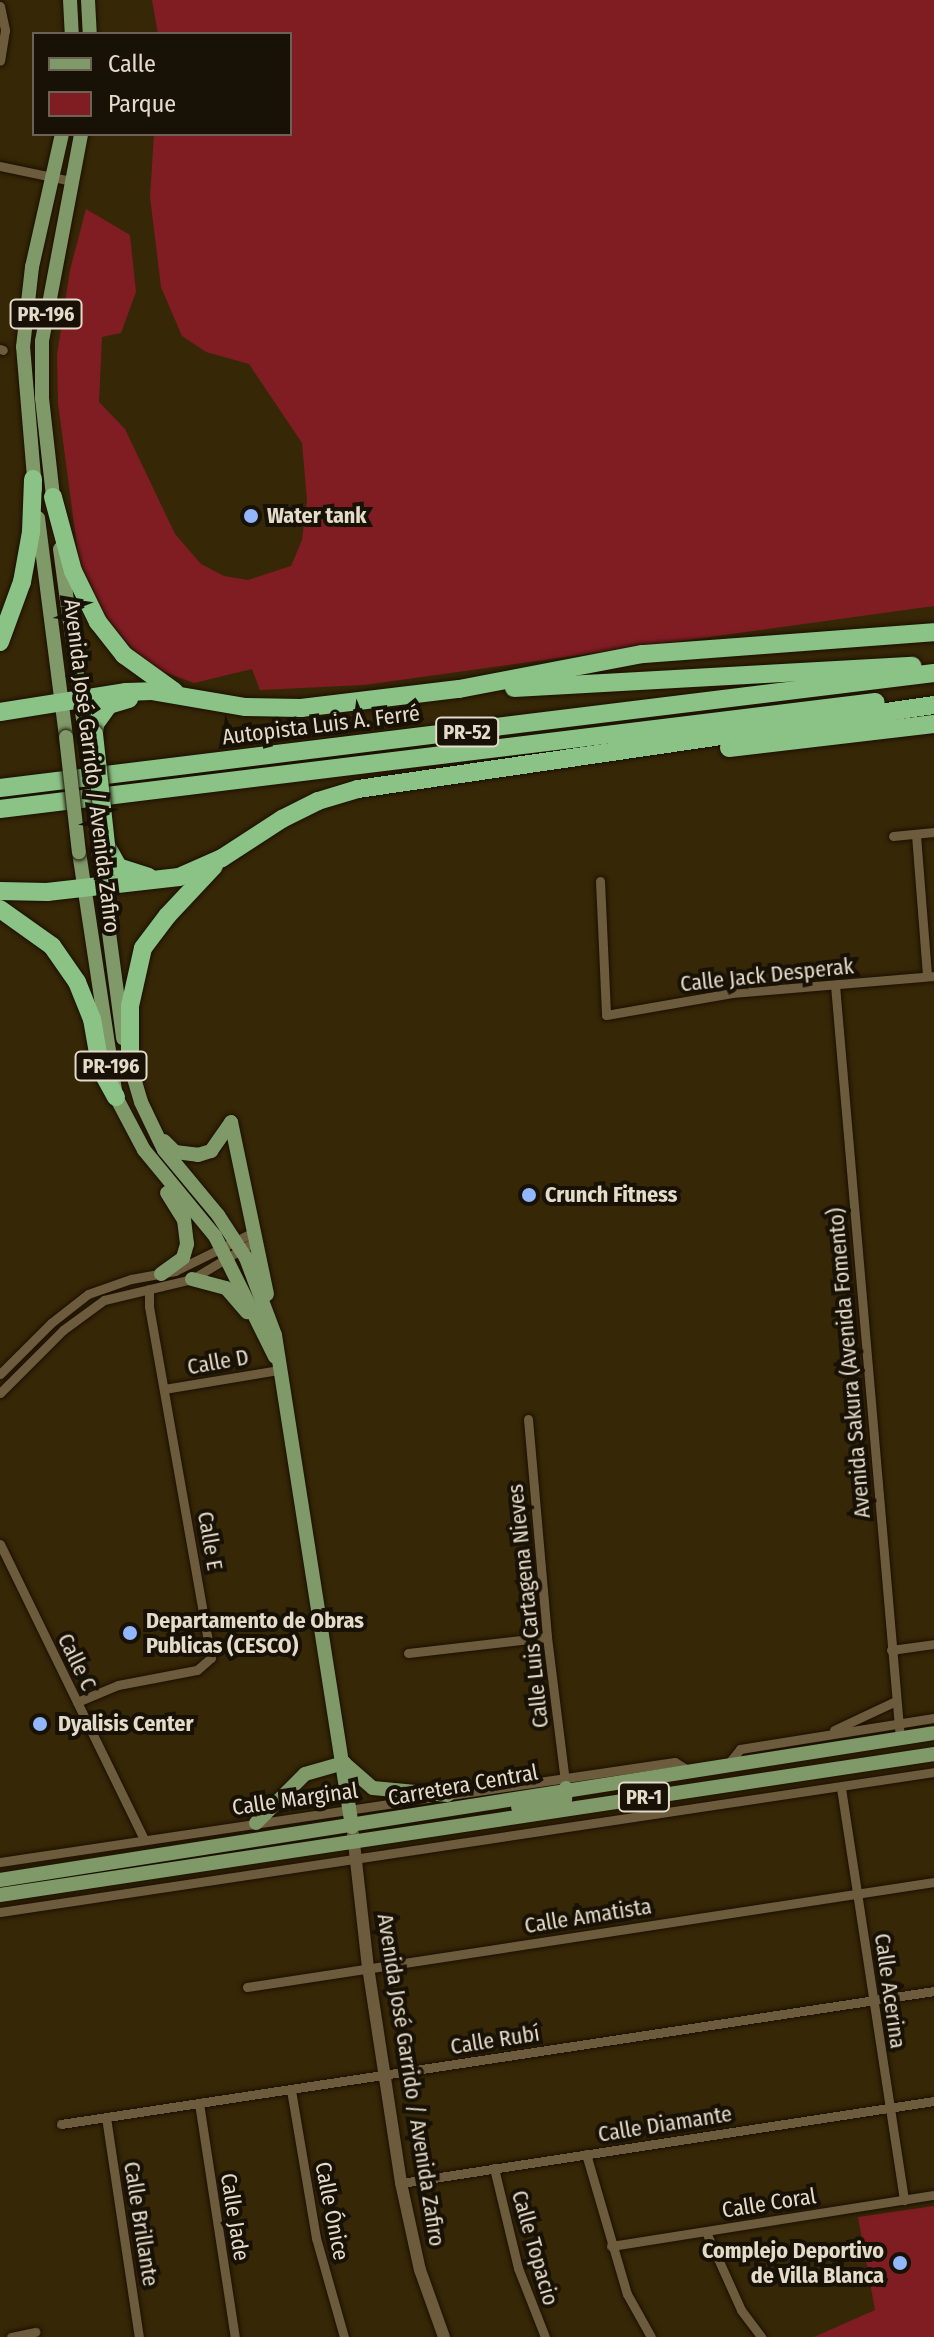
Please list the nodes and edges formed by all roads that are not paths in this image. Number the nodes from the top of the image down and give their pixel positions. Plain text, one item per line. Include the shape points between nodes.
1 (70, 0) edge
2 (88, 0) edge
3 (0, 6) edge
4 (72, 32) edge
5 (90, 32) edge
6 (0, 61) edge
7 (62, 136) edge
8 (81, 136) edge
9 (0, 166) edge
10 (52, 176) junction
11 (72, 181) junction
12 (33, 479) junction
13 (53, 497) junction
14 (934, 632) edge
15 (0, 642) edge
16 (934, 671) edge
17 (459, 689) junction
18 (180, 695) junction
19 (934, 696) edge
20 (81, 698) junction
21 (60, 701) junction
22 (934, 705) edge
23 (0, 712) edge
24 (934, 724) edge
25 (90, 734) junction
26 (472, 774) junction
27 (0, 788) edge
28 (0, 809) edge
29 (934, 832) edge
30 (916, 835) junction
31 (893, 836) dead end
32 (102, 847) junction
33 (222, 858) junction
34 (156, 880) junction
35 (600, 881) dead end
36 (94, 886) junction
37 (0, 891) edge
38 (0, 909) edge
39 (930, 976) edge
40 (835, 985) junction
41 (130, 1068) junction
42 (116, 1097) junction
43 (156, 1133) junction
44 (144, 1150) junction
45 (256, 1236) junction
46 (238, 1245) junction
47 (224, 1252) junction
48 (161, 1274) junction
49 (192, 1279) junction
50 (149, 1289) junction
51 (266, 1328) junction
52 (278, 1365) junction
53 (0, 1374) edge
54 (164, 1389) junction
55 (0, 1393) edge
56 (528, 1419) dead end
57 (0, 1544) edge
58 (547, 1637) junction
59 (934, 1644) edge
60 (891, 1650) junction
61 (408, 1653) dead end
62 (896, 1701) junction
63 (77, 1702) junction
64 (934, 1718) edge
65 (898, 1723) junction
66 (829, 1733) junction
67 (934, 1733) edge
68 (900, 1738) junction
69 (934, 1743) edge
70 (934, 1754) edge
71 (344, 1763) junction
72 (728, 1764) junction
73 (812, 1772) junction
74 (934, 1772) edge
75 (565, 1783) junction
76 (841, 1788) junction
77 (448, 1795) junction
78 (351, 1810) junction
79 (482, 1822) junction
80 (256, 1823) junction
81 (352, 1827) junction
82 (144, 1839) junction
83 (354, 1843) junction
84 (355, 1859) junction
85 (210, 1864) junction
86 (0, 1865) edge
87 (7, 1878) edge
88 (212, 1880) junction
89 (934, 1882) edge
90 (857, 1893) junction
91 (0, 1895) edge
92 (0, 1912) edge
93 (368, 1967) junction
94 (247, 1987) dead end
95 (934, 1991) edge
96 (873, 2000) junction
97 (385, 2075) junction
98 (291, 2090) junction
99 (934, 2101) edge
100 (199, 2103) junction
101 (889, 2108) junction
102 (106, 2117) junction
103 (61, 2124) dead end
104 (586, 2154) junction
105 (494, 2168) junction
106 (401, 2183) junction
107 (934, 2195) edge
108 (904, 2200) junction
109 (706, 2232) junction
110 (611, 2246) junction
111 (35, 2332) dead end
112 (11, 2337) edge
113 (139, 2337) edge
114 (235, 2337) edge
115 (344, 2337) edge
116 (444, 2337) edge
117 (545, 2337) edge
118 (651, 2337) edge
119 (761, 2337) edge

1 - 4 main road
2 - 5 main road
3 - 6 street via 5,30
7 - 10 main road, Avenida José Garrido / Avenida Zafiro / PR-196
8 - 11 main road, Avenida José Garrido / Avenida Zafiro / PR-196
9 - 10 street
10 - 11 street
10 - 12 main road, Avenida José Garrido / Avenida Zafiro / PR-196 via 32,267 23,347
11 - 13 main road, Avenida José Garrido / Avenida Zafiro / PR-196 via 42,341 42,398
12 - 15 highway via 22,582
12 - 21 main road, Avenida José Garrido / Avenida Zafiro / PR-196
13 - 18 highway via 73,571 108,639
13 - 20 main road, Avenida José Garrido / Avenida Zafiro / PR-196
14 - 17 highway via 643,654
16 - 17 highway via 867,667
16 - 27 highway, Autopista Luis A. Ferré / PR-52
17 - 18 highway via 275,709
18 - 20 highway via 126,692
18 - 25 highway via 109,705
19 - 28 highway, Autopista Luis A. Ferré / PR-52
20 - 21 highway
20 - 25 main road, Avenida José Garrido / Avenida Zafiro / PR-196
21 - 23 highway
21 - 36 main road, Avenida José Garrido / Avenida Zafiro / PR-196, bridge via 79,852
22 - 26 highway
24 - 26 highway
25 - 32 highway, bridge
26 - 33 highway via 358,789 318,801
29 - 30 street
30 - 31 street
30 - 39 street
32 - 34 highway via 118,867
32 - 36 main road, Avenida José Garrido / Avenida Zafiro / PR-196
33 - 34 highway via 179,877
33 - 41 highway via 143,948 130,1006
34 - 36 highway
35 - 40 street, Calle Jack Desperak via 606,1015 732,993
36 - 37 highway
36 - 41 main road, Avenida José Garrido / Avenida Zafiro / PR-196
36 - 42 main road, Avenida José Garrido / Avenida Zafiro / PR-196
38 - 42 highway via 52,946 77,982 92,1019 101,1070
39 - 40 street, Calle Jack Desperak
40 - 60 street, Avenida Sakura (Avenida Fomento)
41 - 43 main road, Avenida José Garrido / Avenida Zafiro / PR-196
42 - 44 main road, Avenida José Garrido / Avenida Zafiro / PR-196
43 - 45 main road via 175,1152 198,1155 211,1151 231,1122
43 - 46 main road, Avenida José Garrido / Avenida Zafiro / PR-196
44 - 47 main road, Avenida José Garrido / Avenida Zafiro / PR-196
44 - 48 main road via 188,1232 183,1258
45 - 46 street
45 - 51 main road
46 - 47 street
46 - 51 main road, Avenida José Garrido / Avenida Zafiro / PR-196
47 - 48 street
47 - 49 street
47 - 51 main road, Avenida José Garrido / Avenida Zafiro / PR-196
48 - 53 street via 88,1294
49 - 50 street
49 - 51 main road via 226,1288
50 - 54 street, Calle E
50 - 55 street via 92,1308
51 - 52 main road, Avenida José Garrido / Avenida Zafiro / PR-196
52 - 54 street, Calle D
52 - 71 main road, Avenida José Garrido / Avenida Zafiro / PR-196
54 - 63 street, Calle E via 211,1658 197,1670 118,1685
56 - 58 street, Calle Luis Cartagena Nieves
57 - 63 street, Calle C
58 - 61 street
58 - 75 street, Calle Luis Cartagena Nieves
59 - 60 street
60 - 62 street, Avenida Sakura (Avenida Fomento)
62 - 65 street, Avenida Sakura (Avenida Fomento)
62 - 66 street
63 - 82 street, Calle C
64 - 65 street
65 - 66 street
65 - 68 street, Avenida Sakura (Avenida Fomento)
66 - 72 street via 740,1749
67 - 68 main road, Carretera Central / PR-1
68 - 69 main road
68 - 72 main road, Carretera Central / PR-1
68 - 73 main road via 873,1753 846,1757
70 - 73 main road, Carretera Central / PR-1
71 - 77 main road via 373,1788
71 - 78 main road, Avenida José Garrido / Avenida Zafiro / PR-196
71 - 80 main road via 305,1774
72 - 75 main road, Carretera Central / PR-1
73 - 79 main road, Carretera Central / PR-1
74 - 76 street
75 - 77 street, Calle Marginal
75 - 79 main road via 565,1799 505,1809
75 - 81 main road, Carretera Central / PR-1
76 - 84 street
76 - 90 street, Calle Acerina
77 - 78 street, Calle Marginal
78 - 80 street, Calle Marginal
78 - 81 main road, PR-196
79 - 83 main road, Carretera Central / PR-1
80 - 82 street, Calle Marginal
81 - 83 street, Avenida José Garrido / Avenida Zafiro
81 - 87 main road, Carretera Central / PR-1
82 - 86 street, Calle Marginal
83 - 84 street, Avenida José Garrido / Avenida Zafiro
83 - 85 main road, Carretera Central / PR-1
84 - 88 street
84 - 93 street, Avenida José Garrido / Avenida Zafiro
85 - 88 street
85 - 91 main road, Carretera Central / PR-1
86 - 87 main road
88 - 92 street
89 - 90 street, Calle Amatista
90 - 93 street, Calle Amatista
90 - 96 street, Calle Acerina
93 - 94 street, Calle Amatista
93 - 97 street, Avenida José Garrido / Avenida Zafiro
95 - 96 street, Calle Rubí
96 - 97 street, Calle Rubí
96 - 101 street, Calle Acerina
97 - 98 street, Calle Rubí
97 - 106 street, Avenida José Garrido / Avenida Zafiro
98 - 100 street, Calle Rubí
98 - 115 street, Calle Ónice via 316,2238
99 - 101 street, Calle Diamante
100 - 102 street, Calle Rubí
100 - 114 street, Calle Jade
101 - 104 street, Calle Diamante
101 - 108 street, Calle Acerina
102 - 103 street, Calle Rubí
102 - 113 street, Calle Brillante
104 - 105 street, Calle Diamante
104 - 110 street
105 - 106 street, Calle Diamante
105 - 117 street, Calle Topacio via 518,2268
106 - 116 street, Avenida José Garrido / Avenida Zafiro via 420,2270
107 - 108 street, Calle Coral
108 - 109 street, Calle Coral
109 - 110 street, Calle Coral
109 - 119 street via 741,2310
110 - 118 street via 627,2294
111 - 112 street

